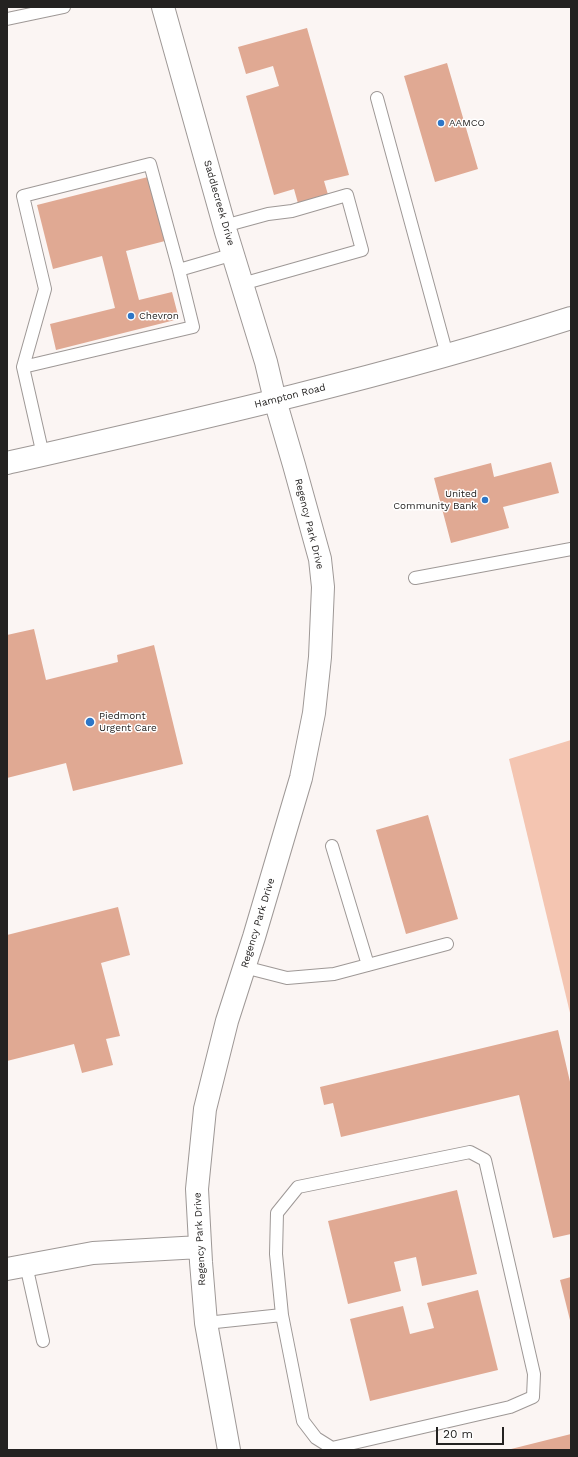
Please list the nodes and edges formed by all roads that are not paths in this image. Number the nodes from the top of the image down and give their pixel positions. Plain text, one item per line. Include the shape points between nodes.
1 (64, 7) edge
2 (163, 7) edge
3 (7, 19) edge
4 (377, 98) dead end
5 (224, 226) junction
6 (234, 254) junction
7 (179, 270) junction
8 (242, 284) junction
9 (571, 318) edge
10 (447, 355) junction
11 (24, 367) junction
12 (275, 400) junction
13 (42, 455) junction
14 (7, 463) edge
15 (571, 549) edge
16 (416, 578) dead end
17 (332, 846) dead end
18 (447, 944) dead end
19 (368, 965) junction
20 (244, 967) junction
21 (200, 1247) junction
22 (17, 1267) edge
23 (282, 1315) junction
24 (206, 1323) junction
25 (43, 1341) dead end
26 (229, 1450) edge

1 - 3 lane
2 - 5 street, Saddlecreek Drive
4 - 10 lane
5 - 6 street, Saddlecreek Drive
5 - 8 lane via 268,214 292,211 346,195 362,250
6 - 7 lane
6 - 8 street, Saddlecreek Drive
7 - 11 lane via 193,327
7 - 11 lane via 150,164 23,196 45,289
8 - 12 street, Saddlecreek Drive
9 - 10 street, Hampton Road
10 - 12 street, Hampton Road
11 - 13 lane
12 - 13 street, Hampton Road
12 - 20 street, Regency Park Drive via 320,560 323,587 320,656 314,714 301,778
13 - 14 street, Hampton Road
15 - 16 lane
17 - 19 lane
18 - 19 lane
19 - 20 lane via 334,974 287,978
20 - 21 street, Regency Park Drive via 226,1021 205,1109 197,1189
21 - 22 street via 94,1253
21 - 24 street, Regency Park Drive
22 - 25 lane
23 - 23 lane via 276,1254 277,1213 298,1187 470,1152 485,1160 534,1374 533,1397 510,1407 332,1448 316,1438 303,1421
23 - 24 lane
24 - 26 street, Regency Park Drive

